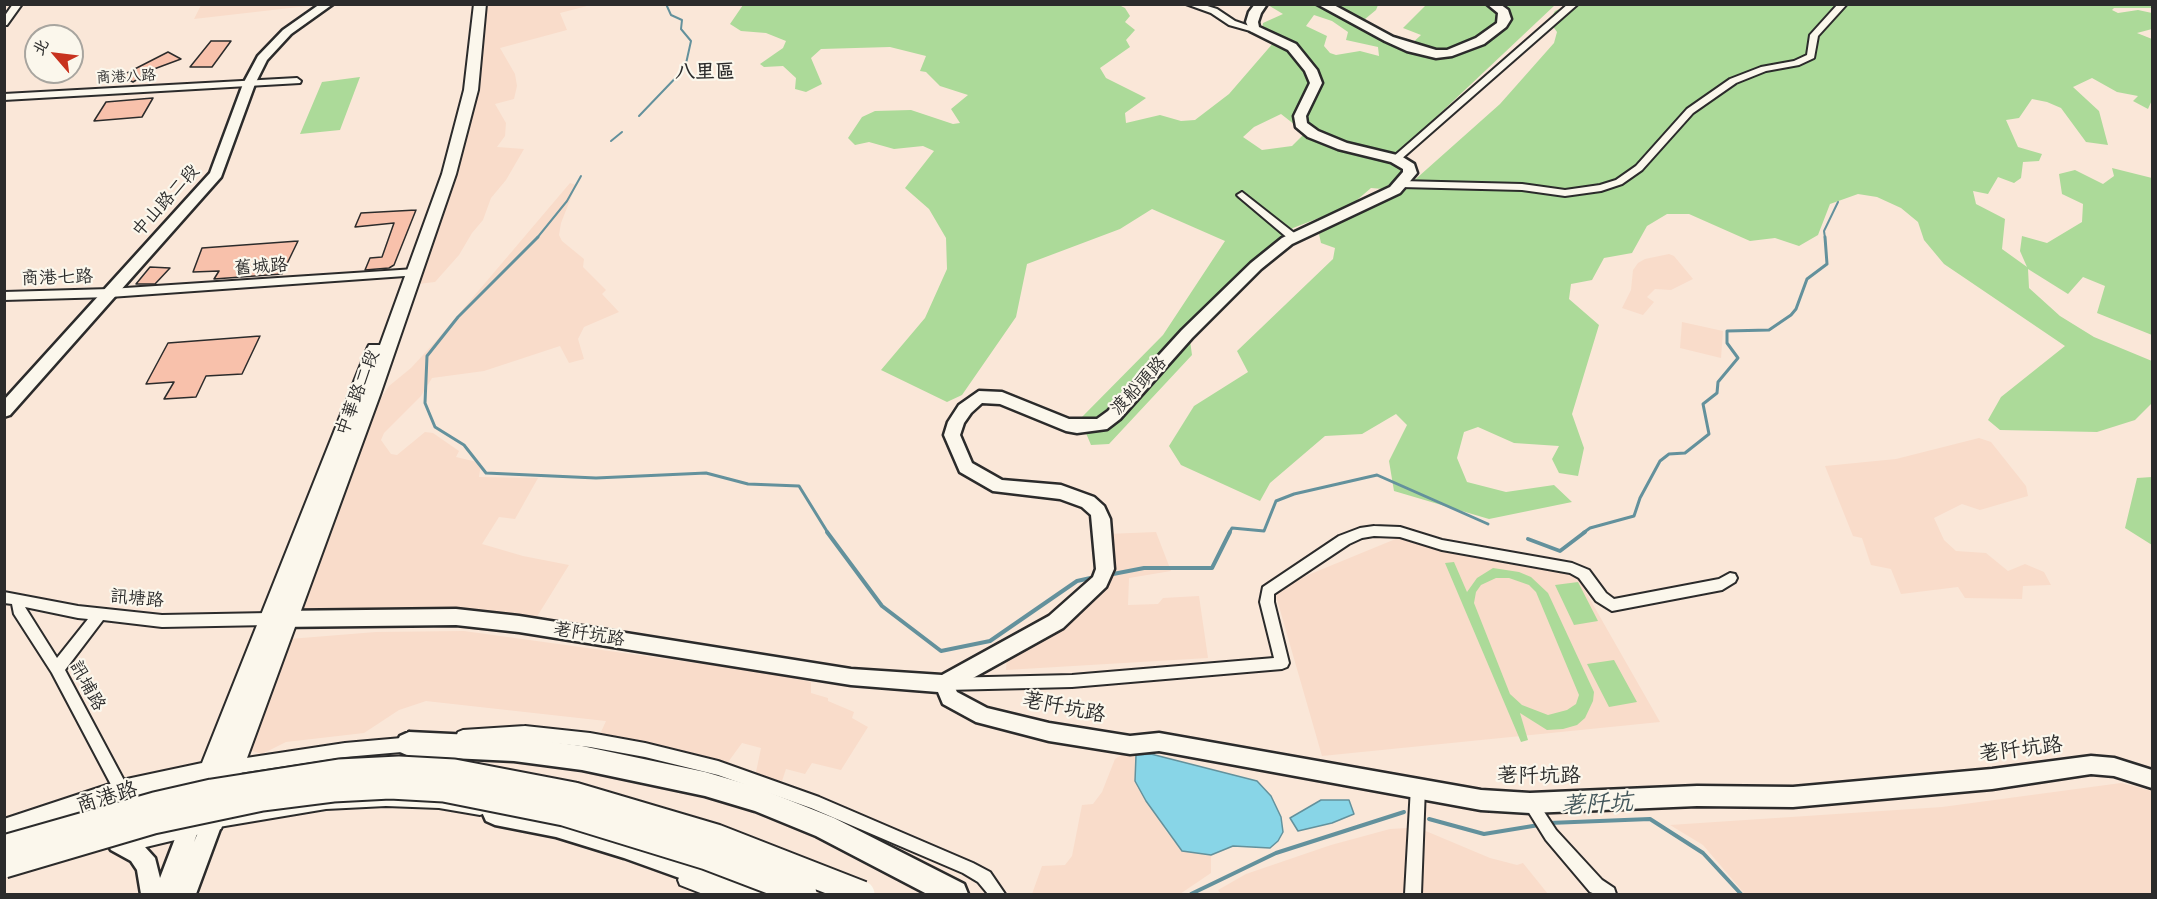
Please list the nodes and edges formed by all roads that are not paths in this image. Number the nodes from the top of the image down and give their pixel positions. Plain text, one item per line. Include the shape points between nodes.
1 (18, 4) edge
2 (328, 4) edge
3 (468, 4) edge
4 (480, 4) edge
5 (1190, 4) edge
6 (1262, 4) edge
7 (1322, 4) edge
8 (1492, 4) edge
9 (1574, 4) edge
10 (1843, 4) edge
11 (4, 23) edge
12 (1254, 29) junction
13 (297, 81) dead end
14 (249, 84) junction
15 (4, 97) edge
16 (1396, 159) junction
17 (1401, 184) junction
18 (1242, 195) dead end
19 (1294, 237) junction
20 (409, 273) junction
21 (110, 293) junction
22 (4, 296) edge
23 (4, 411) edge
24 (1730, 578) dead end
25 (11, 599) edge
26 (100, 614) junction
27 (278, 619) junction
28 (57, 669) junction
29 (944, 684) junction
30 (409, 744) junction
31 (233, 767) junction
32 (210, 771) junction
33 (2152, 779) edge
34 (1418, 787) junction
35 (122, 791) junction
36 (480, 808) junction
37 (1534, 809) junction
38 (213, 821) junction
39 (189, 827) junction
40 (4, 830) edge
41 (118, 843) junction
42 (4, 848) edge
43 (4, 865) edge
44 (4, 875) edge
45 (152, 894) edge
46 (165, 894) edge
47 (185, 894) edge
48 (722, 894) edge
49 (757, 894) edge
50 (804, 894) edge
51 (862, 894) edge
52 (954, 894) edge
53 (997, 894) edge
54 (1413, 894) edge
55 (1608, 894) edge

1 - 11 street
2 - 14 street, 中山路二段 via 287,32 262,59
3 - 20 main road, 中華路二段 via 459,92
4 - 20 main road, 中華路二段 via 471,90 449,174
5 - 12 street
6 - 12 street via 1255,12
7 - 8 street via 1389,39 1436,54 1480,41 1502,25 1504,12
9 - 16 street
10 - 17 street via 1814,35 1810,56 1733,81 1690,111 1639,168 1618,182 1565,193 1522,187
12 - 16 street via 1292,47 1311,70 1315,87 1300,116 1301,124 1343,146
13 - 14 street, 商港八路
14 - 15 street, 商港八路
14 - 21 street, 中山路二段 via 216,174
16 - 17 street via 1409,167 1410,173
17 - 19 street, 渡船頭路 via 1372,202
18 - 19 street
19 - 29 street, 渡船頭路 via 1256,266 1101,425 1066,425 1002,398 988,397 972,403 956,422 952,435 971,472 999,486 1061,492 1088,502 1098,511 1102,576 1056,622
20 - 21 street, 舊城路
20 - 27 main road, 中華路二段 via 289,573
21 - 22 street, 商港七路
21 - 23 street, 中山路二段
24 - 29 street, 荖阡坑路 via 1722,584 1612,605 1584,574 1572,568 1442,545 1400,532 1374,531 1344,540 1268,591 1267,602 1282,663 1072,681
25 - 26 street, 訊塘路
25 - 28 street, 訊埔路
26 - 27 street, 訊塘路 via 162,621
26 - 28 street
27 - 29 street, 荖阡坑路 via 456,617 851,677
27 - 31 main road, 中華路二段
27 - 32 main road, 中華路二段
28 - 35 street, 訊埔路
29 - 34 street, 荖阡坑路 via 950,698 983,716 1049,732 1130,745 1159,742
30 - 31 street
30 - 52 highway via 514,749 582,758 756,799 825,827
30 - 53 street via 525,732 681,758 767,783 958,863 984,877
31 - 32 main road, 商港路
31 - 38 main road, 中華路二段
32 - 35 main road, 商港路
32 - 39 street
33 - 37 street, 荖阡坑路 via 2114,767 2091,765 1992,779 1793,797 1697,796
34 - 37 street, 荖阡坑路
34 - 54 street
35 - 40 main road, 商港路
36 - 38 street via 439,801 386,799 257,812
36 - 48 street
36 - 49 highway via 556,824
37 - 55 street via 1596,886
38 - 39 main road
38 - 47 street
39 - 41 main road
39 - 46 street
41 - 44 main road
41 - 45 street via 138,854 147,865
42 - 51 highway, bridge via 212,792 339,772 421,770 496,779 643,814 717,837
43 - 50 highway, bridge via 153,821 250,800 390,786 444,789 564,813 707,856

